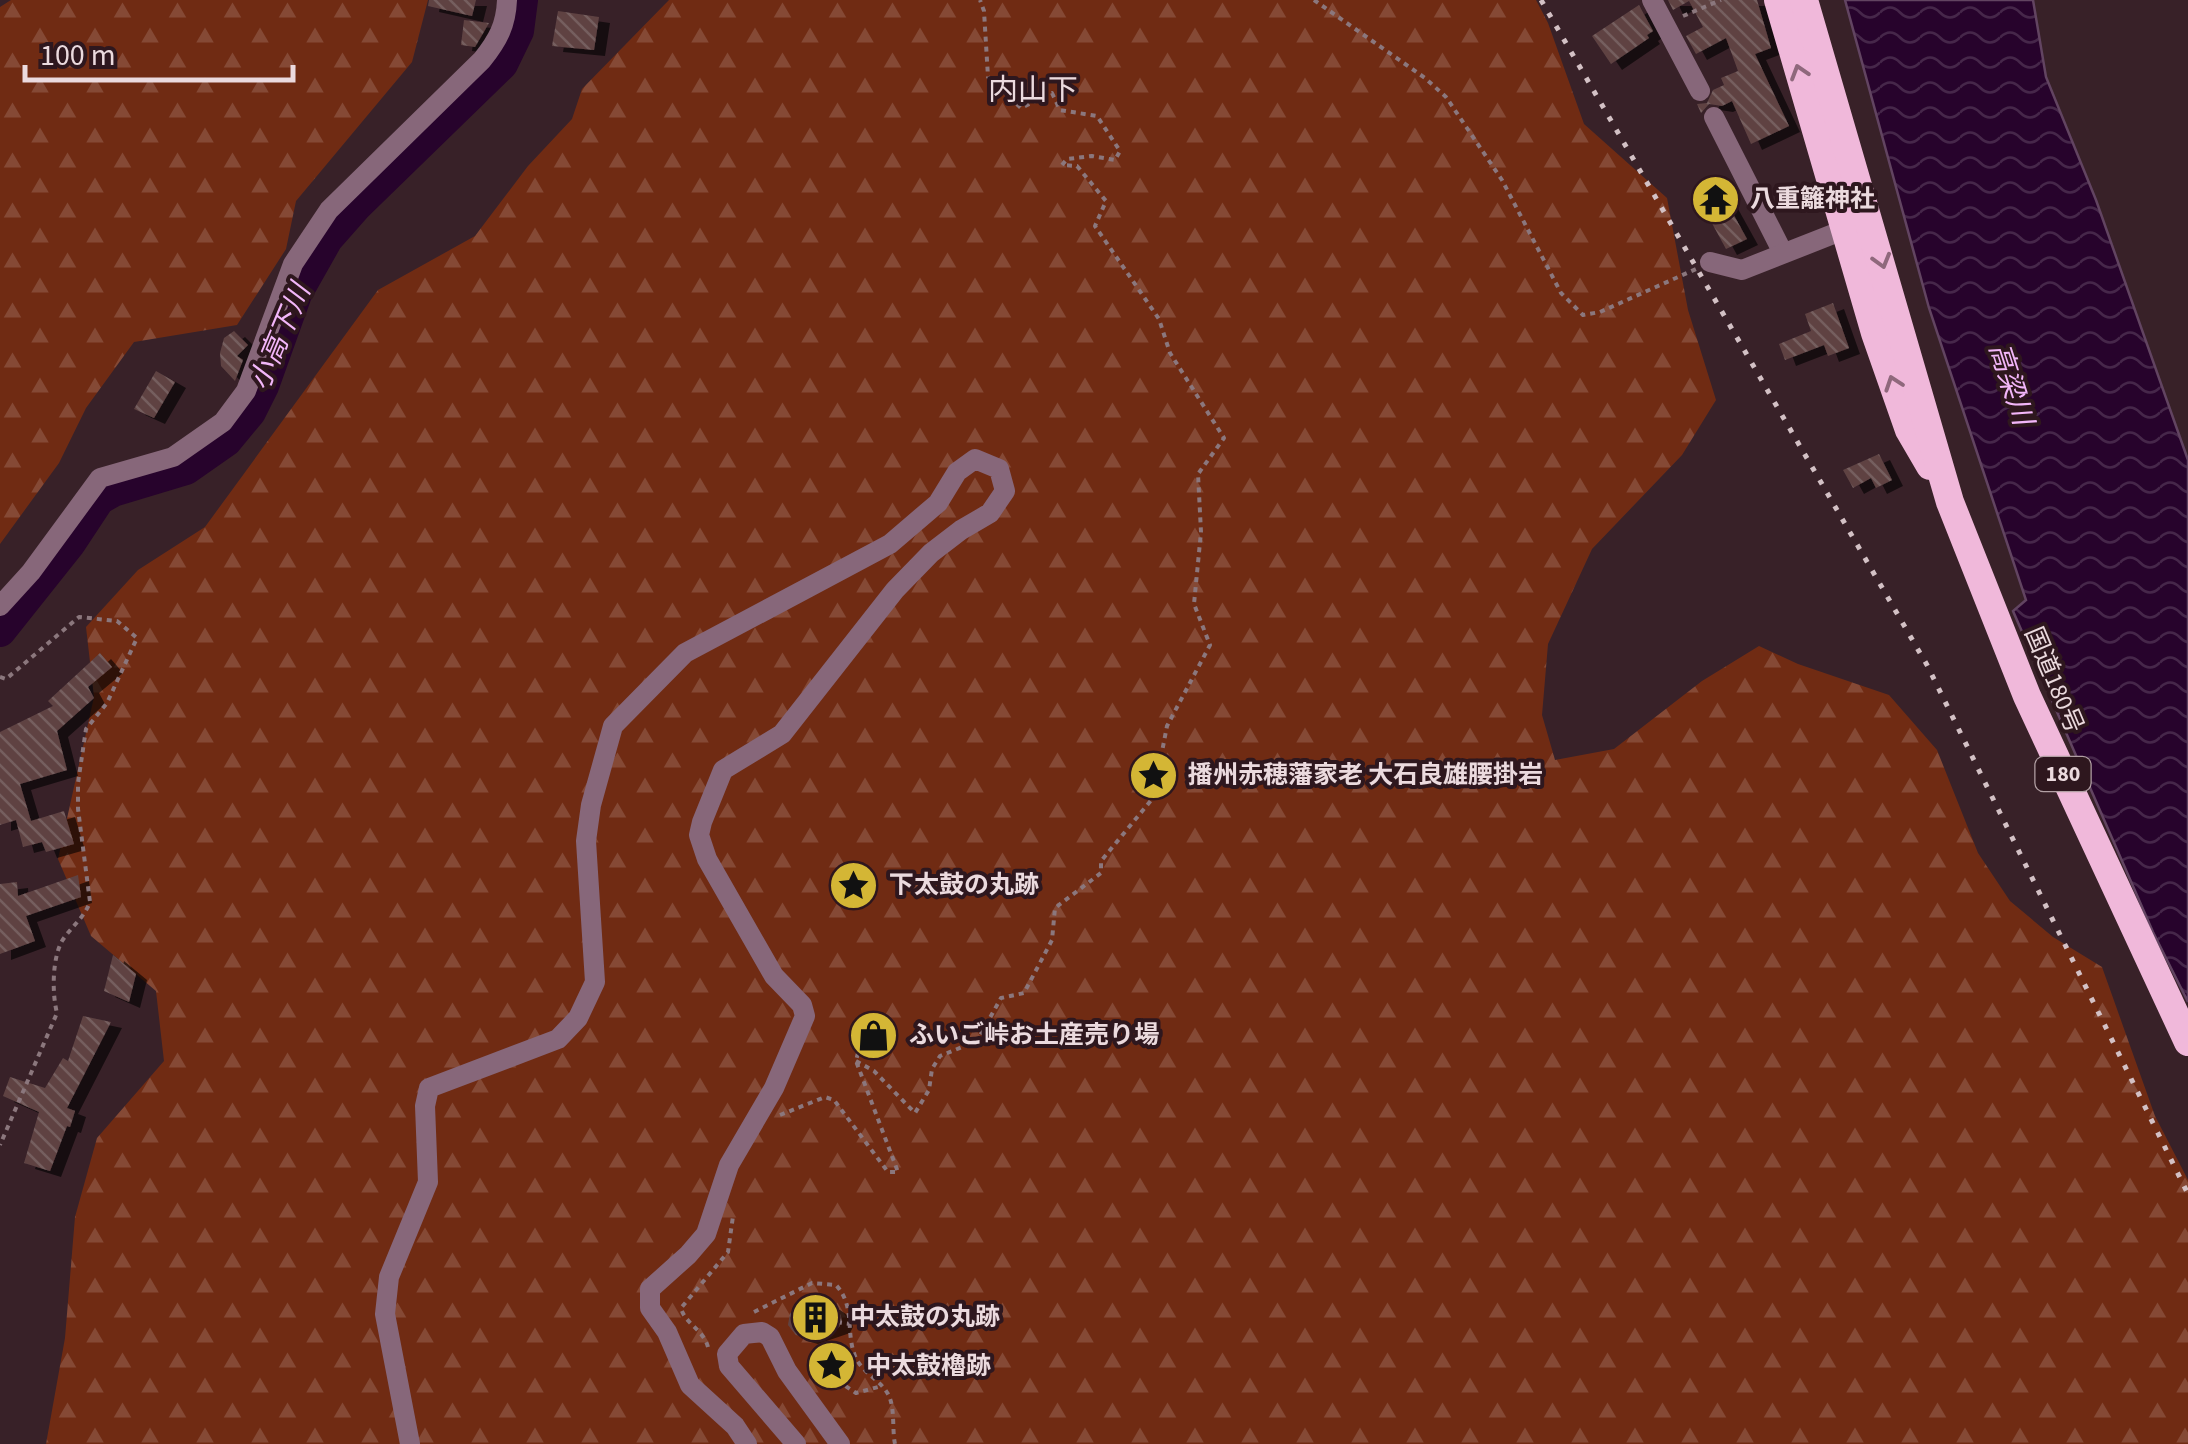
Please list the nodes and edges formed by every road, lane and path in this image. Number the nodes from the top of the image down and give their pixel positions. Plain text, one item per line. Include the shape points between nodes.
1 (507, 0) edge
2 (980, 0) edge
3 (1314, 0) edge
4 (1652, 0) edge
5 (1721, 0) edge
6 (1778, 0) edge
7 (1804, 0) edge
8 (1665, 23) junction
9 (1700, 92) dead end
10 (1714, 117) dead end
11 (1846, 229) junction
12 (1783, 253) junction
13 (1710, 262) joint
14 (1950, 502) junction
15 (0, 606) edge
16 (0, 678) edge
17 (856, 1020) dead end
18 (2188, 1042) edge
19 (856, 1061) junction
20 (774, 1118) dead end
21 (0, 1145) edge
22 (734, 1213) dead end
23 (742, 1318) dead end
24 (827, 1321) dead end
25 (851, 1324) junction
26 (712, 1348) dead end
27 (840, 1378) dead end
28 (880, 1386) junction
29 (410, 1444) edge
30 (748, 1444) edge
31 (796, 1444) edge
32 (840, 1444) edge
33 (895, 1444) edge

1 - 15 street via 498,40 482,60 308,238 246,390 223,422 173,457 100,478
2 - 19 path via 988,77 1021,108 1052,93 1060,110 1098,116 1120,151 1114,160 1092,156 1062,165 1078,166 1106,201 1095,226 1159,319 1170,352 1224,438 1198,474 1202,532 1194,604 1210,646 1166,726 1153,798 1101,861 1101,874 1055,908 1052,940 1024,993 1002,998 977,1041 940,1056 915,1113 874,1070
3 - 13 path via 1446,98 1502,180 1561,293 1583,314
4 - 8 street
5 - 8 path
11 -> 6 highway, 国道180号 / 180
7 -> 14 highway, 国道180号 / 180
8 - 9 street
10 - 12 street
11 - 12 street
14 -> 11 highway, 国道180号 / 180 via 1909,430
12 - 13 street via 1742,270
14 - 18 highway, 国道180号 / 180 via 2027,696
16 - 21 path via 79,618 117,621 138,638 107,703 86,728 78,808 90,902 59,949 58,1013
17 - 19 path
19 - 20 path via 898,1172 888,1172 825,1096
22 - 26 path via 728,1252 680,1311
23 - 25 path via 825,1282 847,1301
24 - 25 path
25 - 28 path via 852,1350
27 - 28 path via 856,1393
28 - 33 path via 891,1400
29 - 30 street via 385,1314 389,1277 428,1182 429,1088 558,1039 578,1018 595,982 586,841 614,726 685,652 890,544 975,459 998,470 1002,480 1005,491 990,512 894,590 782,734 722,770 702,822 707,859 774,976 805,1016 774,1088 729,1165 706,1234 650,1289 650,1308 690,1385
31 - 32 street via 729,1366 727,1354 744,1334 770,1337

